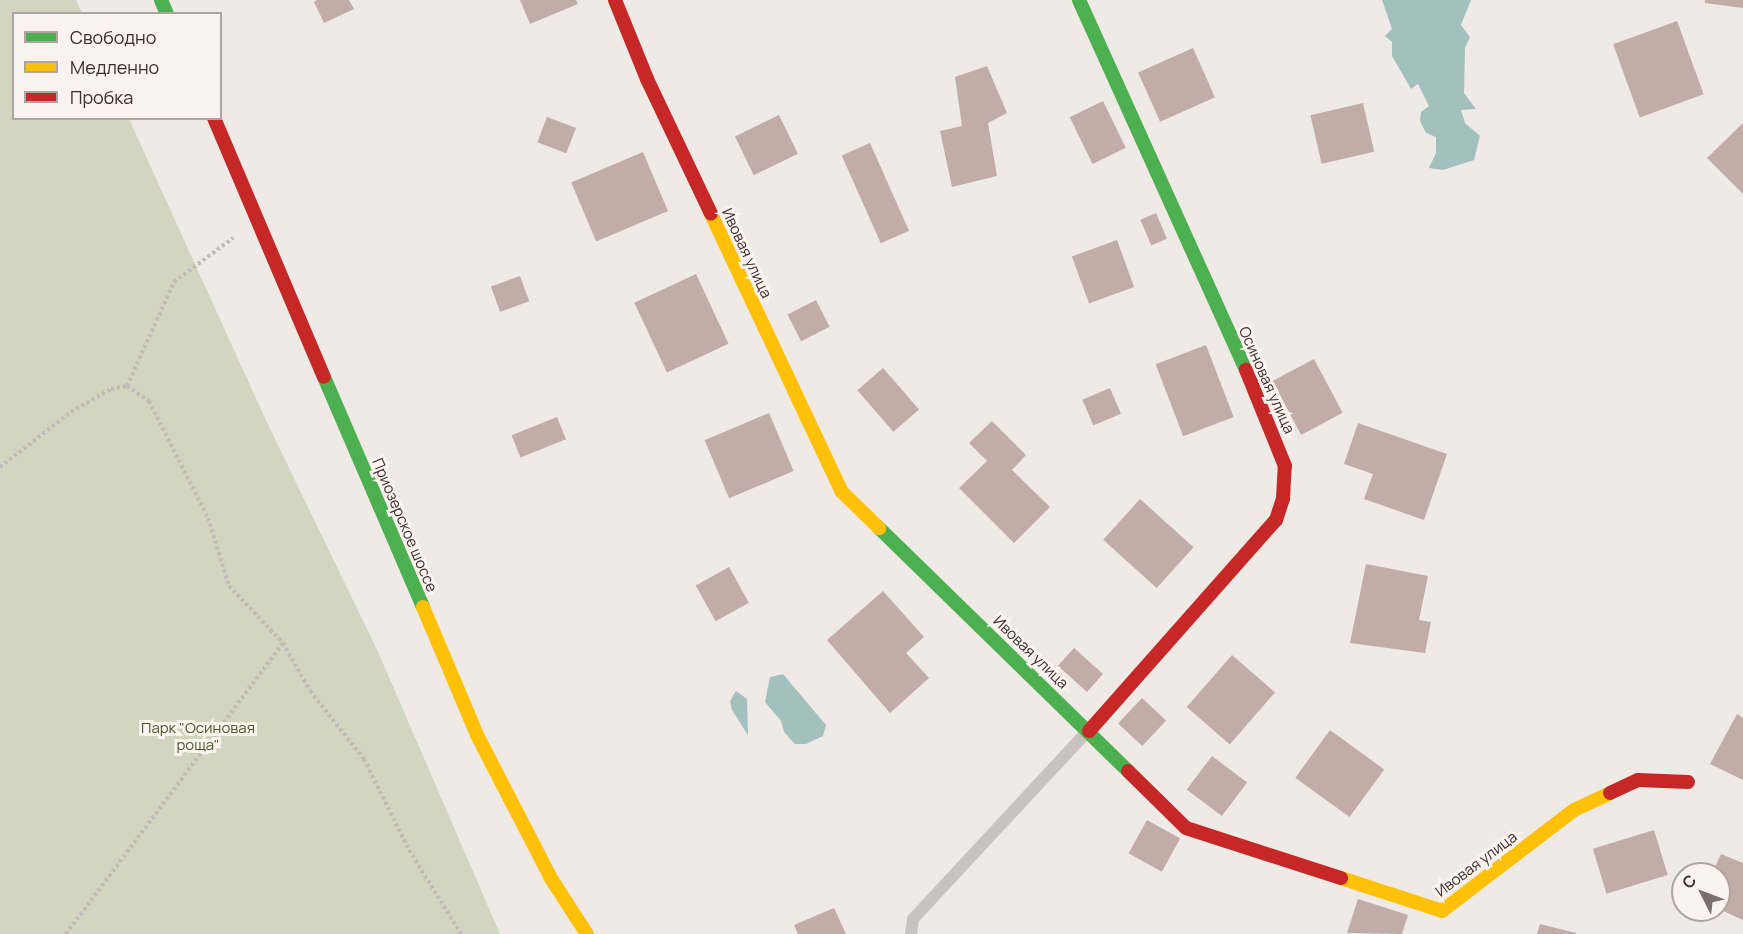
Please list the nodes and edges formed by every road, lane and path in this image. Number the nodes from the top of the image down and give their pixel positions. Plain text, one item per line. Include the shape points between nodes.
1 (615, 0) edge
2 (1079, 0) edge
3 (214, 120) edge
4 (258, 219) junction
5 (127, 386) junction
6 (0, 467) edge
7 (283, 643) junction
8 (1089, 731) junction
9 (1688, 782) dead end
10 (66, 934) edge
11 (461, 934) edge
12 (587, 934) edge
13 (911, 934) edge

1 - 8 street, Ивовая улица via 647,79 842,492
2 - 8 street, Осиновая улица via 1272,427 1285,466 1283,500 1276,520
3 - 4 street, Приозерское шоссе
4 - 5 path via 174,282
4 - 12 street, Приозерское шоссе via 477,735 552,880
5 - 6 path via 92,399
5 - 7 path via 149,401 197,494 230,586
7 - 10 path
7 - 11 path via 310,691 364,759 409,850
8 - 9 street, Ивовая улица via 1186,828 1442,911 1574,810 1638,780
8 - 13 lane via 913,919

